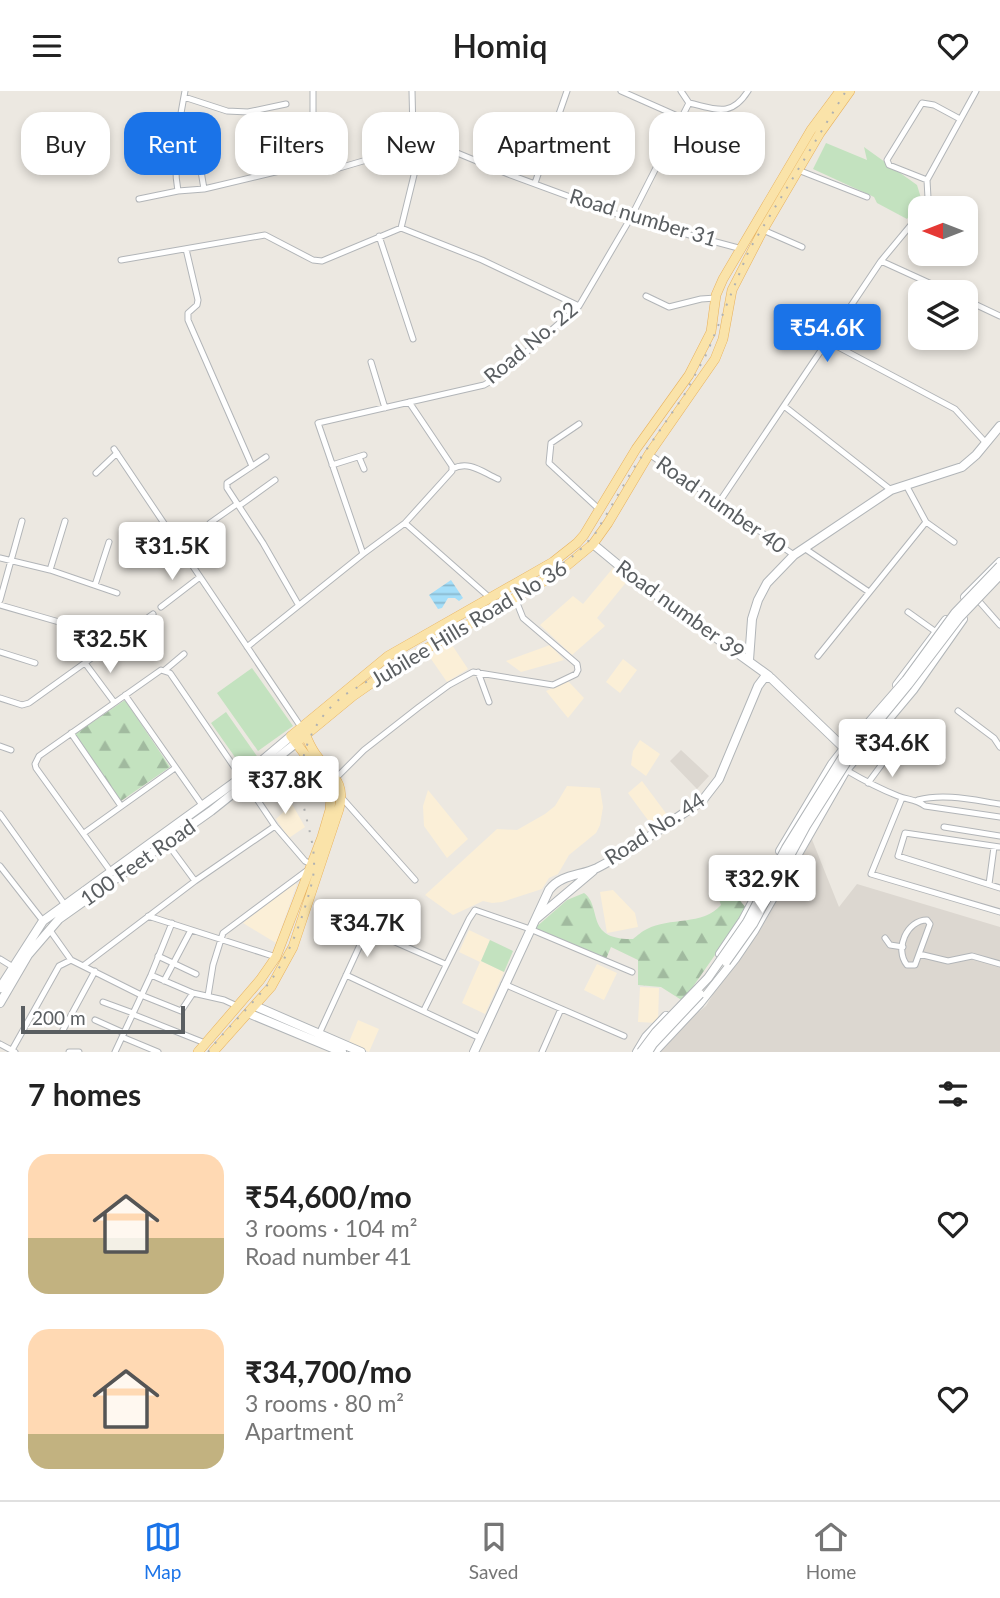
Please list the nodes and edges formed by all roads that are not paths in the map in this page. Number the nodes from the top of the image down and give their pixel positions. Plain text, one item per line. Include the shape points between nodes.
1 (313, 91) edge
2 (412, 91) edge
3 (567, 91) edge
4 (621, 91) edge
5 (681, 91) edge
6 (748, 91) edge
7 (840, 91) edge
8 (850, 91) edge
9 (976, 91) edge
10 (185, 94) edge
11 (689, 103) junction
12 (286, 104) dead end
13 (313, 112) edge
14 (413, 112) edge
15 (668, 112) edge
16 (685, 112) edge
17 (960, 118) junction
18 (459, 153) edge
19 (799, 170) junction
20 (202, 175) edge
21 (263, 175) edge
22 (413, 175) edge
23 (653, 175) edge
24 (927, 180) junction
25 (535, 183) junction
26 (778, 185) junction
27 (204, 189) junction
28 (787, 190) junction
29 (181, 191) junction
30 (928, 196) edge
31 (867, 197) dead end
32 (139, 199) dead end
33 (630, 219) junction
34 (401, 228) junction
35 (908, 228) edge
36 (763, 230) junction
37 (379, 236) junction
38 (802, 247) dead end
39 (186, 249) junction
40 (742, 249) junction
41 (121, 260) dead end
42 (881, 261) junction
43 (923, 280) edge
44 (646, 296) dead end
45 (716, 297) junction
46 (579, 306) junction
47 (978, 306) edge
48 (1000, 316) edge
49 (413, 339) dead end
50 (827, 341) junction
51 (370, 362) dead end
52 (409, 402) junction
53 (784, 406) junction
54 (385, 408) junction
55 (579, 424) dead end
56 (1000, 426) edge
57 (986, 443) junction
58 (649, 454) junction
59 (266, 457) dead end
60 (332, 465) junction
61 (252, 466) junction
62 (364, 469) dead end
63 (452, 469) junction
64 (96, 473) dead end
65 (498, 479) dead end
66 (275, 480) dead end
67 (905, 484) junction
68 (891, 489) junction
69 (606, 500) junction
70 (718, 504) junction
71 (238, 505) junction
72 (617, 508) junction
73 (600, 510) junction
74 (22, 521) dead end
75 (65, 521) dead end
76 (926, 522) junction
77 (210, 523) dead end
78 (405, 523) junction
79 (109, 542) dead end
80 (954, 542) dead end
81 (593, 544) junction
82 (804, 548) junction
83 (363, 554) junction
84 (794, 555) junction
85 (0, 558) edge
86 (11, 561) junction
87 (1000, 564) edge
88 (50, 570) junction
89 (1000, 576) edge
90 (200, 577) junction
91 (95, 585) junction
92 (869, 592) junction
93 (117, 593) dead end
94 (490, 598) junction
95 (515, 598) junction
96 (0, 600) edge
97 (978, 600) junction
98 (298, 604) junction
99 (0, 605) edge
100 (161, 607) dead end
101 (908, 612) dead end
102 (153, 614) dead end
103 (1000, 625) edge
104 (936, 632) junction
105 (247, 647) junction
106 (0, 652) edge
107 (96, 654) junction
108 (184, 654) dead end
109 (818, 656) dead end
110 (749, 660) junction
111 (35, 663) dead end
112 (85, 663) junction
113 (165, 670) junction
114 (478, 671) junction
115 (769, 676) junction
116 (125, 695) junction
117 (0, 698) edge
118 (114, 702) junction
119 (489, 702) dead end
120 (958, 711) dead end
121 (303, 731) junction
122 (71, 733) junction
123 (294, 739) junction
124 (0, 746) edge
125 (1000, 747) edge
126 (844, 748) junction
127 (11, 750) dead end
128 (885, 760) dead end
129 (175, 768) junction
130 (846, 770) junction
131 (335, 778) junction
132 (244, 780) junction
133 (867, 783) junction
134 (342, 798) junction
135 (902, 798) junction
136 (918, 800) junction
137 (1000, 804) edge
138 (202, 805) junction
139 (121, 806) junction
140 (0, 814) edge
141 (1000, 817) edge
142 (797, 821) junction
143 (275, 826) junction
144 (944, 827) dead end
145 (84, 833) junction
146 (1000, 836) edge
147 (806, 837) junction
148 (167, 843) junction
149 (997, 847) edge
150 (0, 866) edge
151 (310, 867) junction
152 (596, 869) junction
153 (111, 872) junction
154 (415, 880) dead end
155 (195, 881) junction
156 (101, 884) junction
157 (989, 884) junction
158 (1000, 888) edge
159 (65, 905) junction
160 (1000, 912) edge
161 (148, 916) junction
162 (43, 921) junction
163 (172, 923) junction
164 (532, 925) junction
165 (288, 928) junction
166 (49, 929) junction
167 (191, 930) junction
168 (299, 933) junction
169 (885, 937) dead end
170 (220, 939) junction
171 (903, 947) junction
172 (919, 954) junction
173 (158, 956) junction
174 (276, 957) junction
175 (0, 959) edge
176 (71, 960) junction
177 (173, 963) junction
178 (445, 964) junction
179 (1000, 964) edge
180 (83, 966) junction
181 (13, 967) junction
182 (95, 971) junction
183 (632, 972) dead end
184 (195, 974) dead end
185 (151, 975) junction
186 (346, 975) junction
187 (164, 981) junction
188 (504, 984) junction
189 (0, 988) edge
190 (193, 993) junction
191 (141, 995) junction
192 (208, 996) junction
193 (103, 1002) dead end
194 (0, 1003) edge
195 (237, 1006) junction
196 (252, 1009) junction
197 (561, 1009) junction
198 (424, 1010) junction
199 (132, 1013) junction
200 (270, 1017) junction
201 (95, 1020) dead end
202 (63, 1030) dead end
203 (319, 1034) junction
204 (123, 1035) junction
205 (624, 1037) dead end
206 (480, 1038) junction
207 (205, 1043) junction
208 (0, 1044) edge
209 (14, 1051) edge
210 (69, 1052) edge
211 (79, 1052) edge
212 (115, 1052) edge
213 (158, 1052) edge
214 (198, 1052) edge
215 (213, 1052) edge
216 (342, 1052) edge
217 (361, 1052) edge
218 (474, 1052) edge
219 (542, 1052) edge
220 (639, 1052) edge
221 (648, 1052) edge
222 (654, 1052) edge

1 - 13 street
2 - 14 street
3 - 25 street
4 - 15 street
5 - 11 street
6 - 11 street via 737,105 724,111
7 - 26 main road, Jubilee Hills Road No 36
8 - 19 main road, Jubilee Hills Road No 36
9 - 17 street
10 - 12 street via 227,111
10 - 29 street via 178,129 176,179
11 - 16 street, Road No. 22
17 - 24 street
17 - 24 street via 922,103 887,160 889,165
18 - 25 street, Road number 31
19 - 28 main road, Jubilee Hills Road No 36
19 - 31 street
20 - 27 street
21 - 27 street, Road number 31
22 - 34 street
23 - 33 street, Road No. 22
24 - 30 street
25 - 33 street, Road number 31
26 - 28 main road
26 - 40 main road, Jubilee Hills Road No 36
27 - 29 street, Road number 31
28 - 36 main road, Jubilee Hills Road No 36
29 - 32 street, Road number 31
33 - 40 street, Road number 31
33 - 46 street, Road No. 22
34 - 37 street
34 - 46 street
35 - 42 street
36 - 38 street
36 - 58 main road, Jubilee Hills Road No 36 via 732,290 715,359
37 - 39 street via 322,261 265,235
37 - 49 street
39 - 41 street
39 - 61 street via 198,300 187,316
40 - 45 main road, Jubilee Hills Road No 36
42 - 43 street
42 - 50 street
44 - 45 street via 669,307
45 - 69 main road, Jubilee Hills Road No 36 via 711,332 701,354
46 - 52 street, Road No. 22 via 492,381
47 - 48 street
50 - 53 street
50 - 57 street via 955,409
51 - 54 street
52 - 54 street, Road No. 22
52 - 63 street
53 - 68 street
53 - 70 street
54 - 60 street, Road No. 22 via 318,423
55 - 73 street via 551,443 549,463
56 - 57 main road
57 - 67 main road via 961,467
58 - 70 street, Road number 40
58 - 72 main road, Jubilee Hills Road No 36
59 - 61 street
60 - 62 street via 362,456
60 - 83 street
61 - 71 street via 227,483
63 - 65 street via 469,465
63 - 78 street
64 - 90 street via 116,451
66 - 71 street
67 - 68 main road
67 - 76 street
68 - 82 main road
69 - 72 main road
69 - 73 main road, Jubilee Hills Road No 36
70 - 84 street, Road number 40
71 - 77 street
71 - 98 street
72 - 81 main road, Jubilee Hills Road No 36
73 - 94 main road, Jubilee Hills Road No 36 via 566,553
74 - 86 street
75 - 88 street
76 - 80 street
76 - 92 street
78 - 83 street
78 - 94 street
79 - 91 street
81 - 95 main road, Jubilee Hills Road No 36 via 558,573
81 - 110 main road, Road number 39
82 - 84 main road
82 - 92 street
83 - 98 street
84 - 110 main road via 767,583 758,600
85 - 86 street
86 - 88 street
86 - 96 street
87 - 104 main road
87 - 220 main road, bridge via 852,742 786,848 747,922 708,978
88 - 91 street
89 - 97 main road
89 - 221 main road, bridge via 959,618 853,752 753,924 715,977
90 - 100 street
90 - 105 street
91 - 93 street
92 - 109 street
94 - 121 main road, Jubilee Hills Road No 36 via 388,656
95 - 114 street via 523,618 577,664 578,672 553,685
95 - 121 main road, Jubilee Hills Road No 36 via 396,666
97 - 103 street
97 - 130 main road via 913,690
98 - 105 street
99 - 107 street via 73,626
101 - 104 street
102 - 107 street
104 - 126 main road
105 - 121 street
106 - 111 street
107 - 112 street
108 - 113 street
110 - 115 main road, Road number 39
112 - 117 street via 26,705
112 - 118 street
113 - 116 street
113 - 132 street
114 - 119 street
114 - 131 street via 449,685
115 - 126 main road
115 - 152 main road, Road No. 44 via 758,686 711,792
116 - 118 street
116 - 129 street
118 - 122 street
120 - 125 street
121 - 123 main road, Jubilee Hills Road No 36
121 - 131 main road
122 - 139 street
122 - 145 street via 35,764
123 - 132 main road, 100 Feet Road
123 - 151 main road via 330,790 330,810
124 - 127 street
126 - 142 main road
128 - 133 street
129 - 138 street
129 - 139 street
130 - 133 street
130 - 147 main road
131 - 134 main road
132 - 138 main road, 100 Feet Road
132 - 143 street
132 - 148 main road, 100 Feet Road
133 - 135 street
134 - 154 street
134 - 168 main road
135 - 136 street
135 - 160 street via 871,874
136 - 137 street via 955,797
136 - 141 street via 925,806
138 - 153 main road, 100 Feet Road
139 - 145 street
140 - 159 street
142 - 147 main road
142 - 220 main road via 743,920 709,970 646,1037
143 - 151 street
143 - 155 street
144 - 146 street
145 - 153 street
147 - 222 main road via 735,959
148 - 155 street
148 - 156 main road, 100 Feet Road
149 - 157 street
149 - 157 street via 905,833 898,856
150 - 162 street
151 - 165 main road
151 - 170 street
152 - 164 main road
152 - 164 main road, Road No. 44 via 555,883
153 - 156 main road, 100 Feet Road
155 - 161 street
156 - 159 main road, 100 Feet Road
156 - 166 main road, 100 Feet Road
157 - 158 street
159 - 162 main road, 100 Feet Road
161 - 163 street
161 - 180 street
162 - 181 main road, 100 Feet Road
163 - 167 street
163 - 173 street
164 - 178 street via 475,910
164 - 183 street
164 - 188 main road, Road No. 44
165 - 168 main road
165 - 174 main road
166 - 176 street
166 - 194 main road, 100 Feet Road
167 - 170 street
167 - 177 street
168 - 196 main road via 283,966
169 - 171 street via 890,944
170 - 174 street
170 - 192 street
171 - 172 street via 907,965 915,965
171 - 172 street via 910,927 928,920
172 - 179 street via 948,961 972,955
173 - 177 street
173 - 185 street
174 - 195 main road
175 - 181 street
176 - 180 street
176 - 209 street via 60,966
177 - 184 street
177 - 187 street
178 - 186 street via 370,931
178 - 198 street
180 - 182 street
181 - 189 main road, 100 Feet Road
182 - 191 street
182 - 202 street
185 - 187 street
185 - 191 street
186 - 198 street
186 - 203 street
187 - 190 street
188 - 197 street
188 - 206 main road, Road No. 44
190 - 191 street via 181,1011
190 - 192 street
191 - 199 street
192 - 195 street
193 - 199 street
195 - 207 main road
196 - 200 main road
196 - 215 main road
197 - 205 street
197 - 219 street
198 - 206 street
199 - 204 street
199 - 207 street
200 - 203 main road
200 - 216 main road
201 - 204 street
203 - 217 main road
204 - 212 street
204 - 213 street
206 - 218 main road, Road No. 44
207 - 214 main road
208 - 209 street
210 - 211 street

